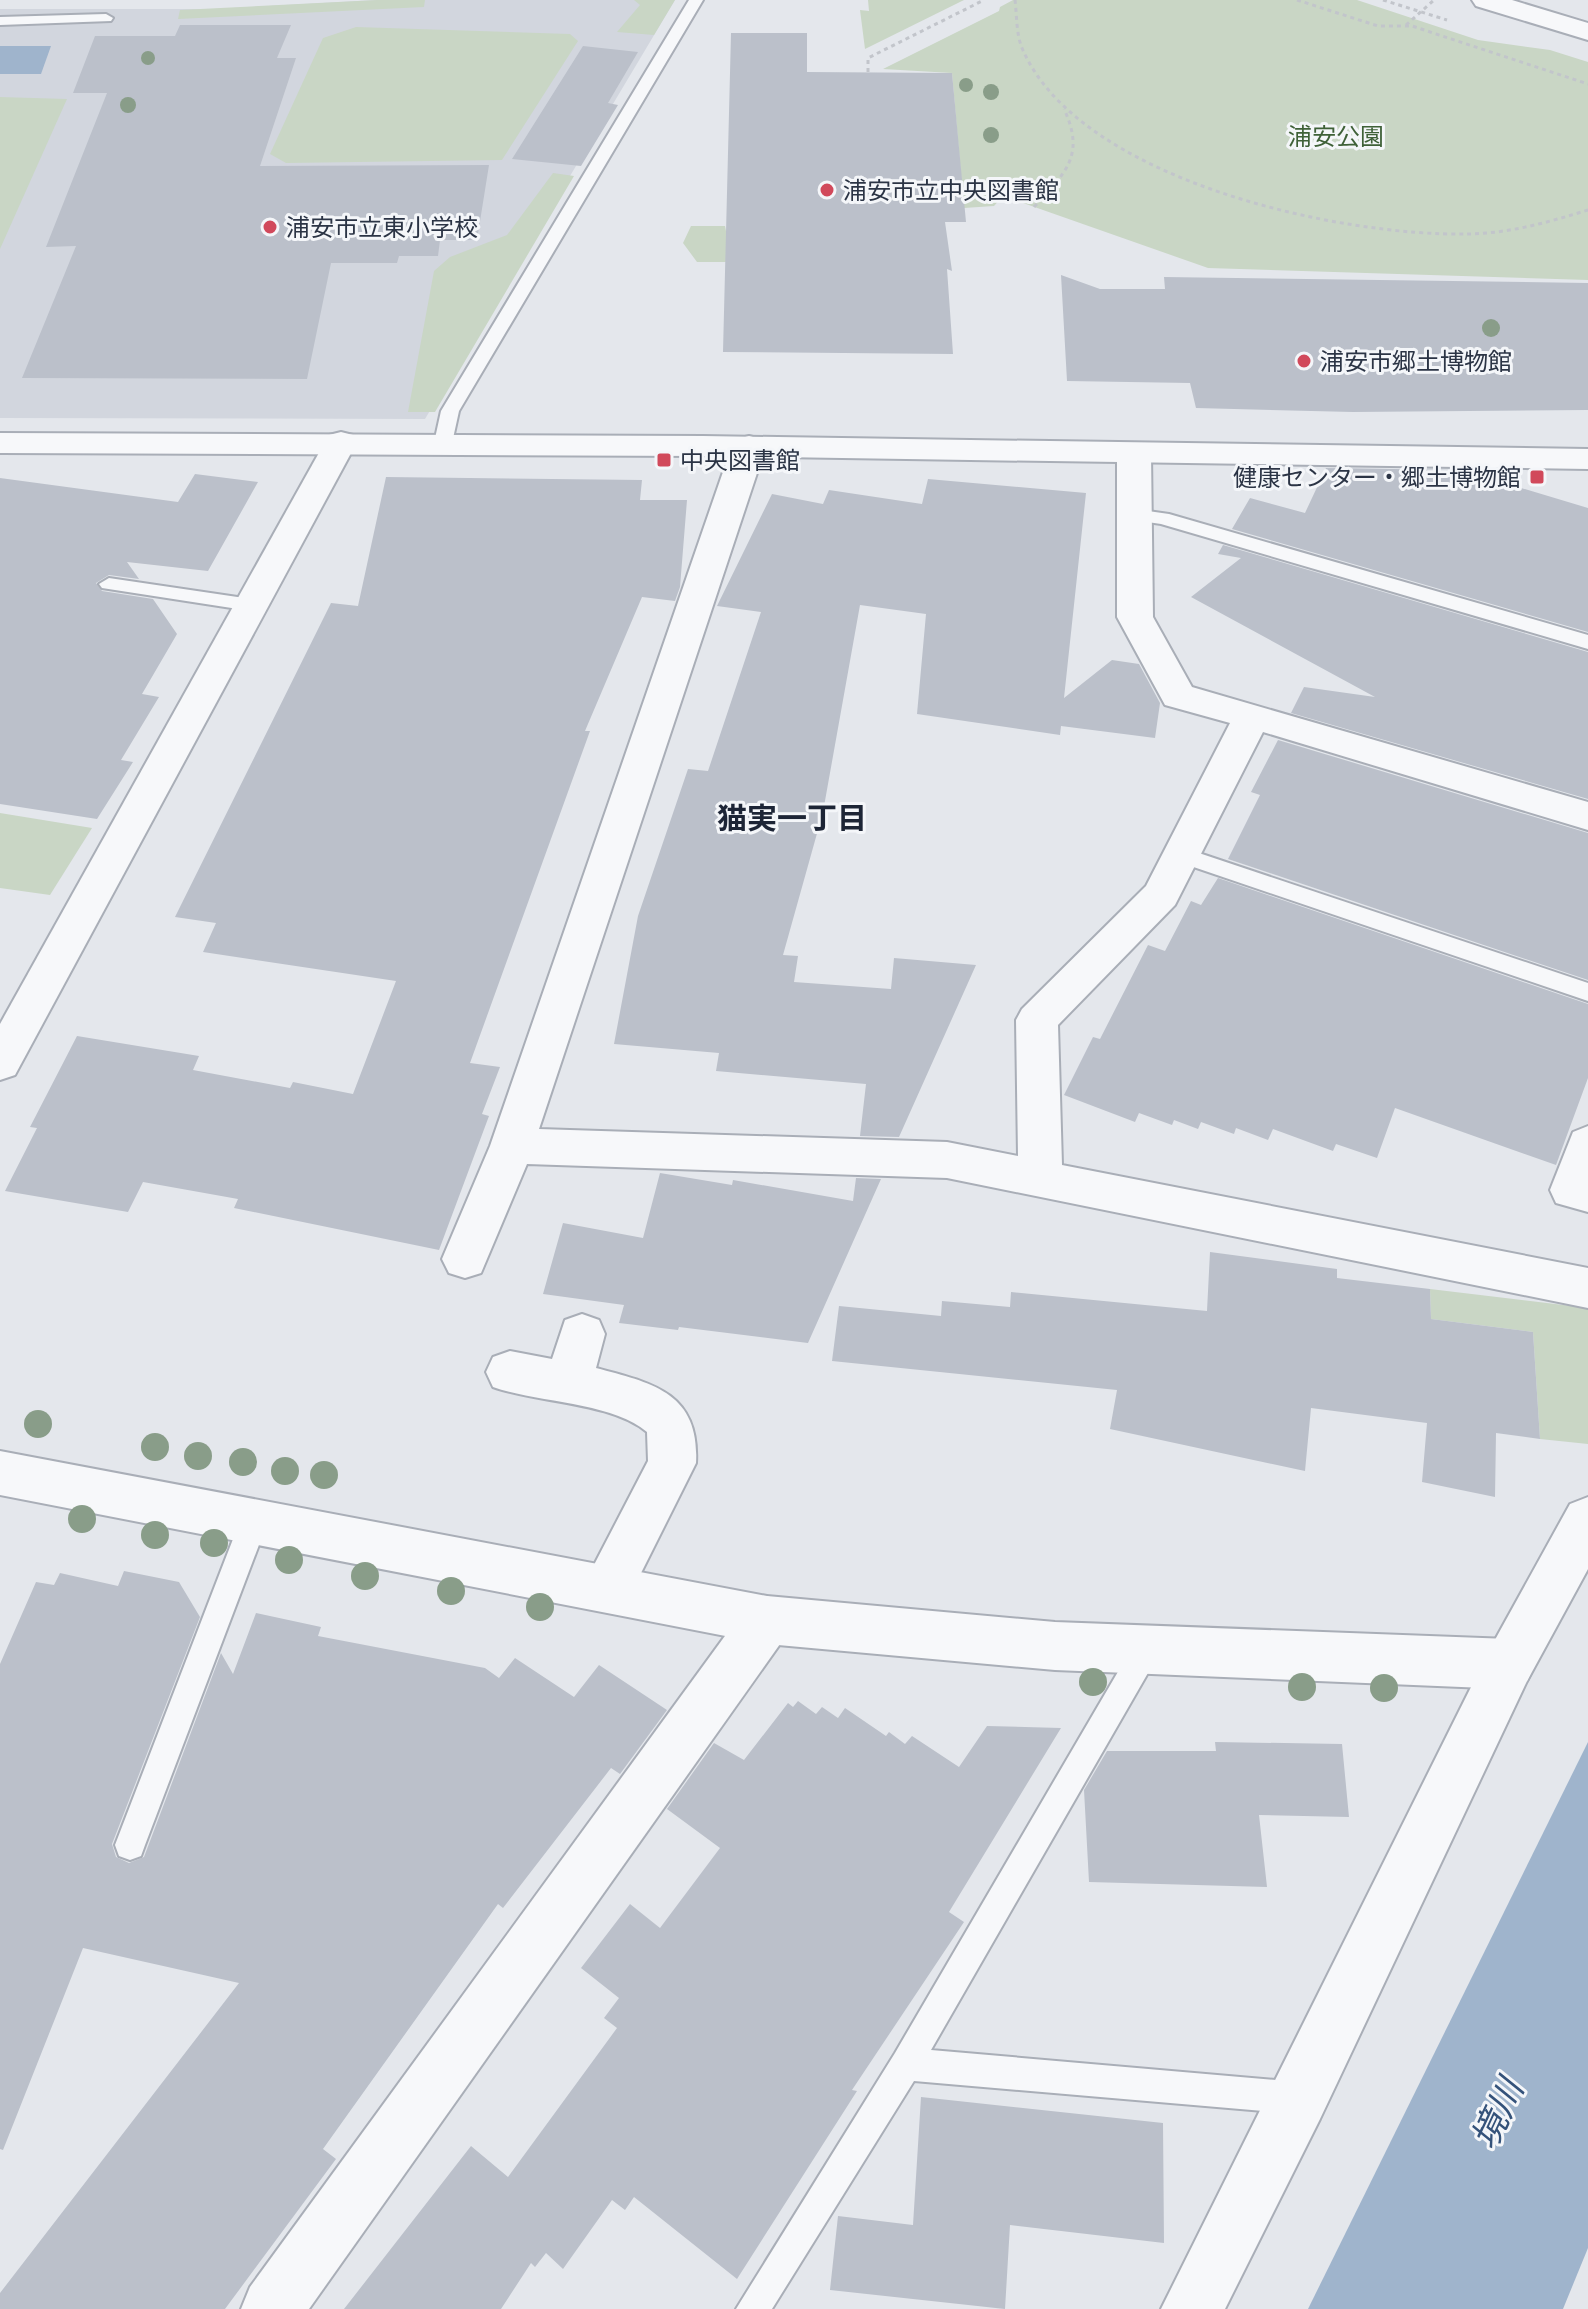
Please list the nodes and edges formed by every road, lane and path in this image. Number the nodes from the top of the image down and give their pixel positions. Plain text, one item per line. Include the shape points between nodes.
1 (696, 0) edge
2 (984, 0) edge
3 (1015, 0) edge
4 (1297, 0) edge
5 (1434, 0) edge
6 (1485, 0) edge
7 (106, 18) dead end
8 (0, 21) edge
9 (1406, 26) junction
10 (1588, 32) edge
11 (868, 72) dead end
12 (1587, 83) edge
13 (1060, 101) junction
14 (1034, 207) dead end
15 (1588, 210) edge
16 (341, 442) junction
17 (0, 443) edge
18 (443, 443) junction
19 (749, 446) junction
20 (1134, 453) junction
21 (1588, 459) edge
22 (1134, 515) junction
23 (109, 584) dead end
24 (251, 605) junction
25 (1588, 642) edge
26 (1252, 716) junction
27 (1588, 816) edge
28 (1181, 855) junction
29 (1588, 992) edge
30 (0, 1063) edge
31 (1588, 1144) edge
32 (512, 1146) junction
33 (1040, 1180) junction
34 (1588, 1194) edge
35 (465, 1259) dead end
36 (1588, 1288) edge
37 (582, 1334) dead end
38 (510, 1372) dead end
39 (568, 1385) junction
40 (0, 1473) edge
41 (1588, 1520) edge
42 (254, 1521) junction
43 (607, 1588) junction
44 (767, 1620) junction
45 (1146, 1650) junction
46 (1509, 1664) junction
47 (130, 1845) dead end
48 (906, 2064) junction
49 (1299, 2098) junction
50 (272, 2309) edge
51 (753, 2309) edge
52 (1192, 2309) edge

1 - 18 lane via 450,411
2 - 11 path via 868,58
3 - 13 path via 1020,45
4 - 9 path via 1378,26
5 - 9 path
6 - 10 street
7 - 8 lane
9 - 12 path
13 - 14 path via 1074,126 1075,154
13 - 15 path via 1081,123 1157,166 1222,193 1302,215 1405,231 1459,233 1545,226
16 - 17 street
16 - 18 street
16 - 24 street
18 - 19 street
19 - 20 street
19 - 32 street
20 - 21 street
20 - 22 street
22 - 25 lane via 1162,518
22 - 26 street via 1135,617 1178,696
23 - 24 lane
24 - 30 street
26 - 27 street
26 - 28 street
28 - 29 lane
28 - 33 street via 1161,895 1037,1020
31 - 34 street via 1572,1190
32 - 33 street via 947,1160
32 - 35 street
33 - 36 street
37 - 39 street
38 - 39 street
39 - 43 street via 646,1402 664,1417 674,1442 672,1463
40 - 42 street
41 - 46 street
42 - 43 street
42 - 47 lane
43 - 44 street
44 - 45 street
44 - 50 street
45 - 46 street
45 - 48 lane
46 - 49 street
48 - 49 lane
48 - 51 lane
49 - 52 street

